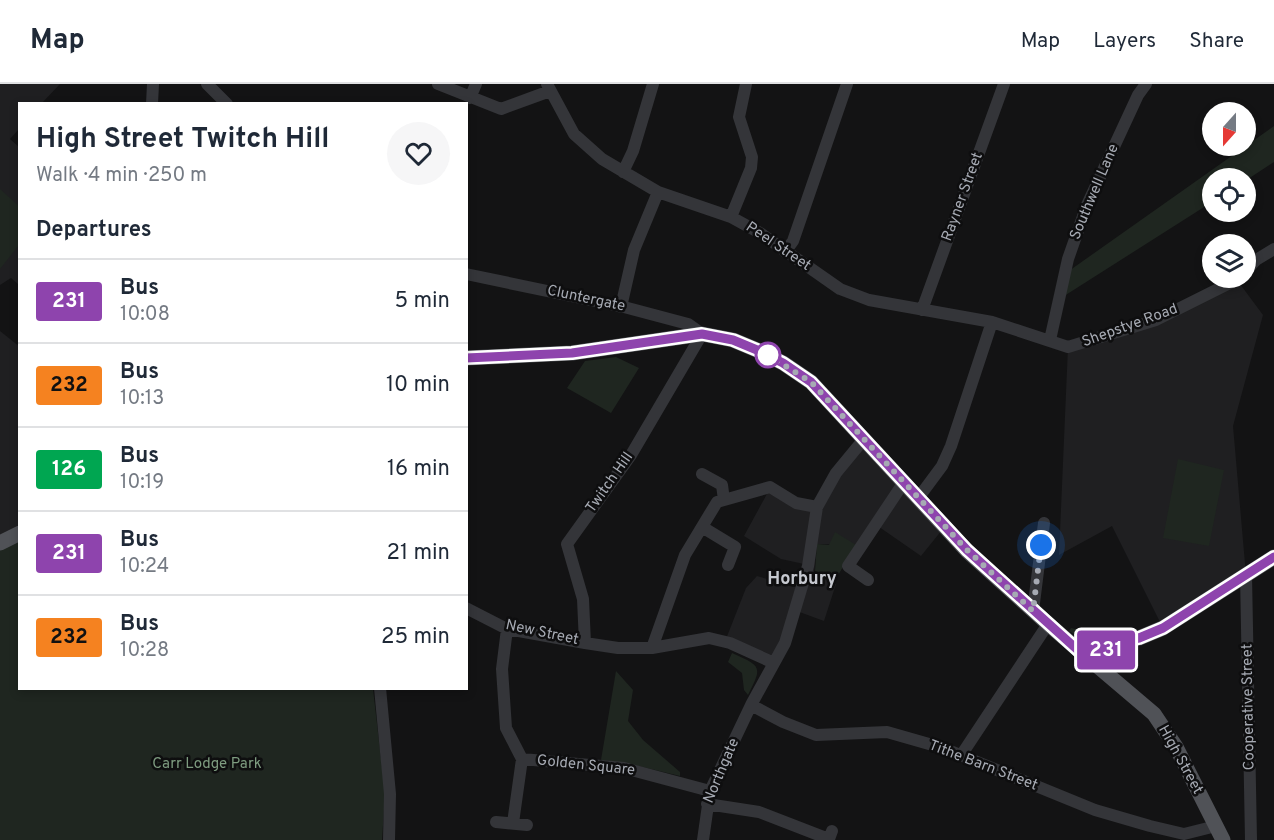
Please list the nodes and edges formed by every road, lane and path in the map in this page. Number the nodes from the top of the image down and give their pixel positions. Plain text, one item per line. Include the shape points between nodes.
1 (153, 84) edge
2 (207, 84) edge
3 (438, 84) edge
4 (476, 84) edge
5 (653, 84) edge
6 (746, 84) edge
7 (847, 84) edge
8 (1004, 84) edge
9 (1146, 84) edge
10 (548, 88) edge
11 (470, 98) junction
12 (152, 102) edge
13 (225, 102) edge
14 (623, 172) junction
15 (658, 192) junction
16 (731, 217) junction
17 (1274, 249) edge
18 (785, 252) junction
19 (1256, 260) edge
20 (468, 274) edge
21 (1220, 288) edge
22 (621, 307) junction
23 (922, 310) junction
24 (992, 322) junction
25 (702, 334) junction
26 (1050, 340) junction
27 (468, 358) edge
28 (864, 439) junction
29 (702, 474) dead end
30 (904, 482) junction
31 (919, 497) junction
32 (724, 500) junction
33 (817, 507) junction
34 (1044, 523) dead end
35 (702, 527) junction
36 (18, 534) edge
37 (0, 543) edge
38 (1274, 557) edge
39 (728, 565) dead end
40 (1246, 575) junction
41 (868, 580) dead end
42 (468, 609) edge
43 (1033, 611) junction
44 (1048, 624) junction
45 (507, 629) junction
46 (585, 643) junction
47 (652, 648) junction
48 (1091, 662) junction
49 (774, 663) junction
50 (380, 690) edge
51 (751, 705) junction
52 (962, 754) junction
53 (522, 759) junction
54 (710, 791) junction
55 (707, 804) junction
56 (496, 822) dead end
57 (513, 823) junction
58 (527, 825) dead end
59 (832, 831) dead end
60 (1219, 833) edge
61 (1182, 837) edge
62 (389, 840) edge
63 (703, 840) edge
64 (1251, 840) edge

1 - 12 street
2 - 13 street
3 - 11 street
4 - 11 street
5 - 14 street
6 - 16 street via 739,117 752,157 751,168
7 - 18 street via 810,176 793,242
8 - 23 street, Rayner Street
9 - 26 street, Southwell Lane via 1087,205 1068,259
10 - 11 street via 501,109
10 - 14 street, Peel Street via 574,134
14 - 15 street, Peel Street
15 - 16 street, Peel Street
15 - 22 street via 634,250
16 - 18 street, Peel Street via 760,232
17 - 19 street
18 - 23 street, Peel Street via 849,294
20 - 22 street, Cluntergate
21 - 26 street, Shepstye Road via 1156,320 1087,343 1068,347
22 - 25 street, Cluntergate via 688,324
23 - 24 street, Peel Street
24 - 26 street, Peel Street
24 - 31 street via 951,446 942,466
25 - 27 main road, High Street via 572,353
25 - 28 main road, High Street via 733,340 790,367 811,382
25 - 46 street, Twitch Hill via 631,455 567,544 583,599
28 - 30 main road, High Street
28 - 33 street, Northgate via 836,473
29 - 32 street via 722,485
30 - 31 main road, High Street
30 - 41 street via 848,566
31 - 43 main road, High Street via 967,550
32 - 33 street via 770,488 795,502
32 - 35 street via 717,502
33 - 49 street, Northgate via 803,585 785,643
34 - 43 street
35 - 39 street via 735,547
35 - 47 street via 685,555
36 - 37 main road
38 - 40 main road
40 - 48 main road via 1163,628 1115,643
40 - 64 street, Cooperative Street
42 - 45 street, New Street
43 - 44 main road, High Street
44 - 48 main road, High Street
44 - 52 street
45 - 46 street, New Street
45 - 53 street, Golden Square via 502,669 506,728
46 - 47 street, New Street
47 - 49 street, New Street via 710,638
48 - 60 main road, High Street via 1154,714 1176,747
49 - 51 street, Northgate
50 - 62 street via 390,794
51 - 52 street, Tithe Barn Street via 816,735 887,732
51 - 54 street, Northgate
52 - 61 street, Tithe Barn Street via 1095,810
53 - 54 street, Golden Square via 624,768
53 - 57 street
54 - 55 street, Northgate
55 - 59 street via 759,812 829,839
55 - 63 street, Northgate
56 - 57 street
57 - 58 street
60 - 61 street, Tithe Barn Street

